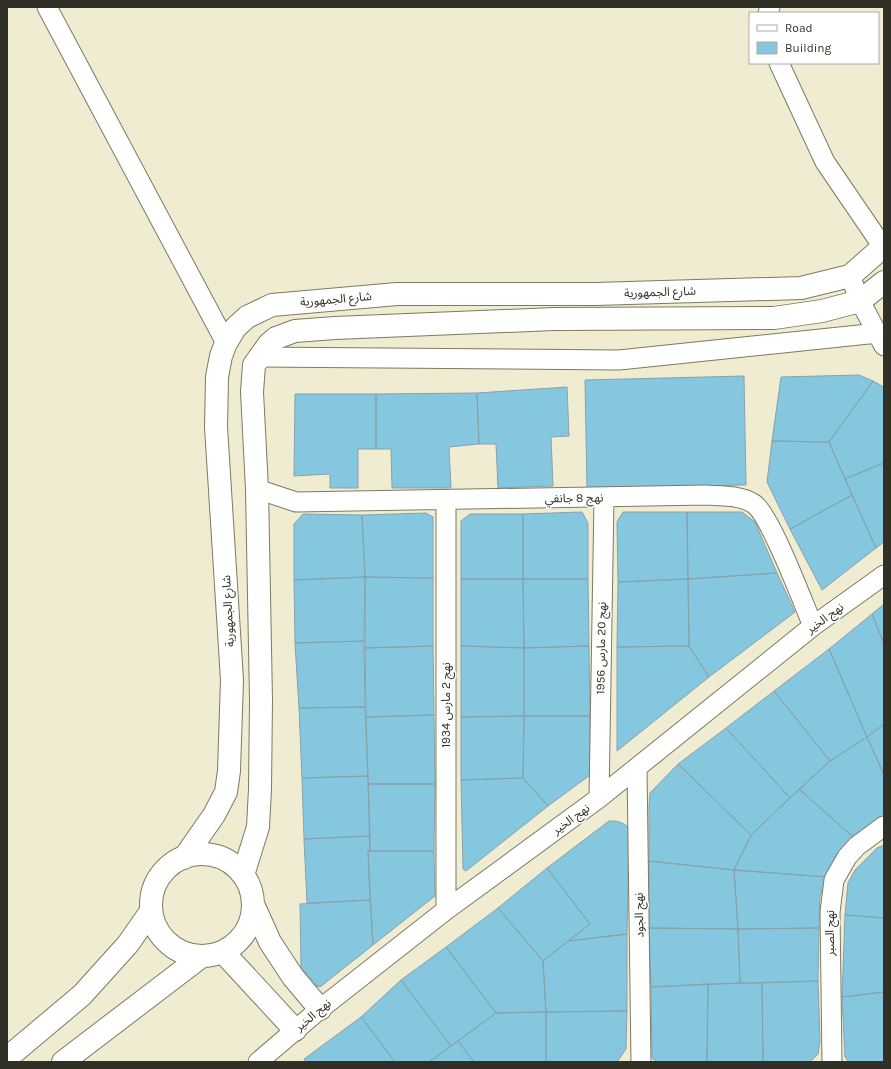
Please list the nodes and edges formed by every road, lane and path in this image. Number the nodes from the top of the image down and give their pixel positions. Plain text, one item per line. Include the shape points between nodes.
1 (47, 7) edge
2 (779, 64) edge
3 (884, 247) edge
4 (850, 276) junction
5 (884, 282) edge
6 (860, 301) junction
7 (882, 336) edge
8 (226, 343) junction
9 (258, 357) junction
10 (257, 489) junction
11 (604, 498) junction
12 (446, 500) junction
13 (884, 575) edge
14 (813, 626) junction
15 (637, 768) junction
16 (599, 798) junction
17 (884, 826) edge
18 (184, 858) junction
19 (243, 875) junction
20 (253, 904) junction
21 (446, 910) junction
22 (151, 911) junction
23 (223, 952) junction
24 (202, 956) junction
25 (320, 1009) junction
26 (295, 1030) junction
27 (7, 1058) edge
28 (63, 1062) edge
29 (258, 1062) edge
30 (641, 1062) edge
31 (832, 1062) edge

1 - 8 street
2 - 3 street via 825,162
3 - 4 street
4 - 6 street
4 - 8 street, شارع الجمهورية via 801,288 595,294 397,294 272,305 247,317 235,328
5 - 6 street
6 - 7 street
6 - 9 street via 822,311 774,318 554,319 295,331 276,338
7 - 9 street via 619,360
8 - 18 street, شارع الجمهورية via 217,377 216,427 232,680 229,771 226,792 214,815
9 - 10 street via 254,365 252,392
10 - 12 street, نهج 8 جانفي via 296,502
10 - 19 street via 262,700 260,789 258,827
11 - 12 street, نهج 8 جانفي
11 - 14 street, نهج 8 جانفي via 706,495 745,499 755,504 769,523
11 - 16 street, نهج 20 مارس 1956
12 - 21 street, نهج 2 مارس 1934
13 - 14 street, نهج الخير
14 - 15 street, نهج الخير
15 - 16 street, نهج الخير
15 - 30 street, نهج الجود
16 - 21 street, نهج الخير
17 - 31 street, نهج الصبر via 857,846 847,857 834,880 830,912
18 - 19 street via 210,855 234,866
18 - 22 street via 162,873 151,898
19 - 20 street via 250,889
20 - 23 street via 251,919 245,932 236,944
20 - 25 street via 270,942 293,977
21 - 25 street, نهج الخير
22 - 24 street via 154,923 168,943 178,951
22 - 27 street via 128,944 82,995
23 - 24 street
23 - 26 street
24 - 28 street
25 - 26 street, نهج الخير
26 - 29 street, نهج الخير

